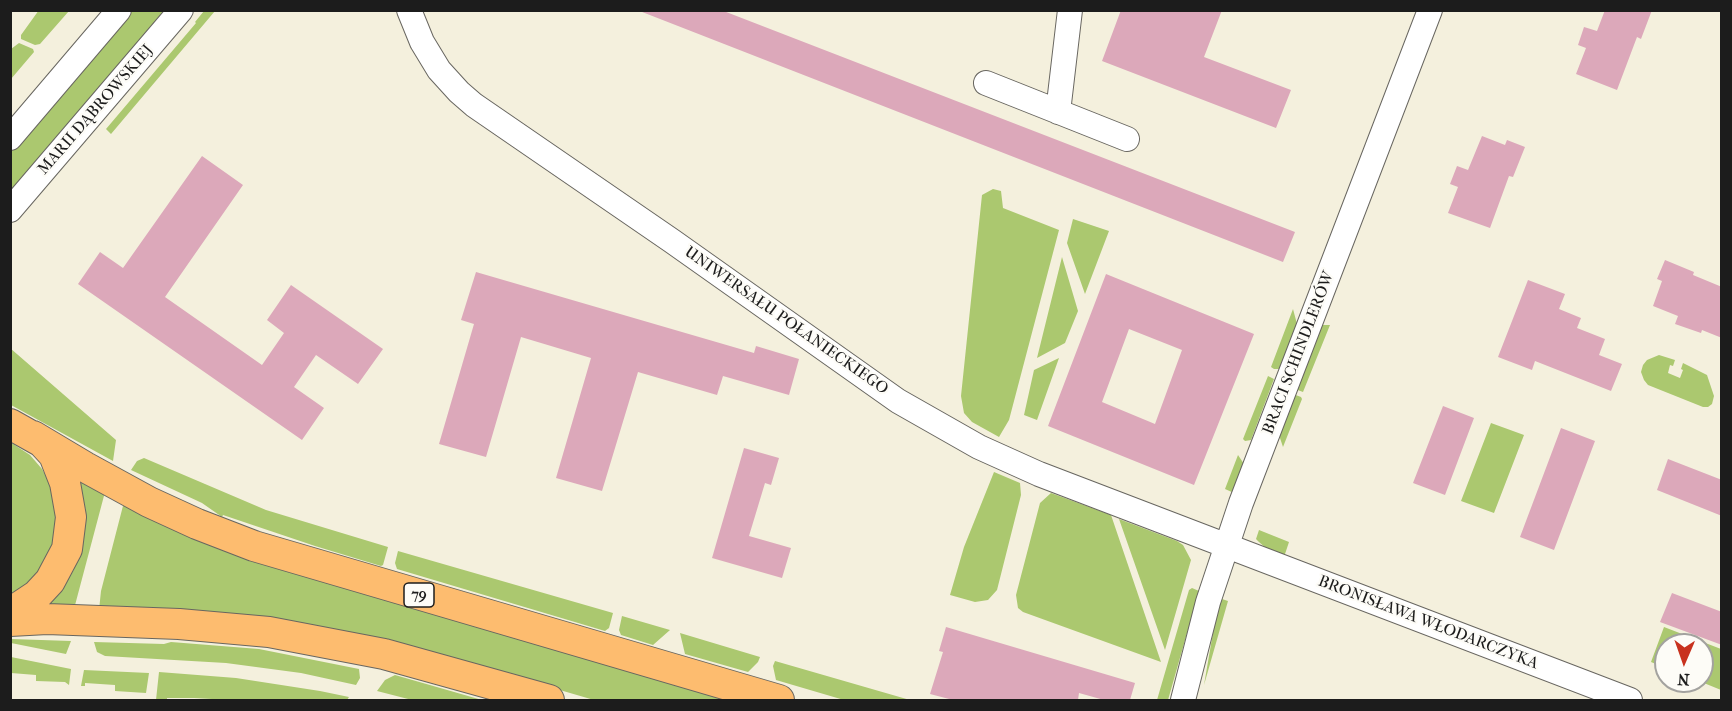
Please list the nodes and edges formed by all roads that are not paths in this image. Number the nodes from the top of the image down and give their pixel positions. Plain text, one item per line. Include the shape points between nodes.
1 (119, 10) edge
2 (181, 10) edge
3 (409, 10) edge
4 (1070, 10) edge
5 (1430, 10) edge
6 (986, 83) dead end
7 (1058, 112) junction
8 (10, 138) edge
9 (1127, 139) dead end
10 (10, 210) edge
11 (22, 430) edge
12 (1226, 545) junction
13 (10, 613) edge
14 (10, 621) edge
15 (549, 700) edge
16 (778, 700) edge
17 (1183, 700) edge
18 (1630, 700) edge

1 - 8 street
2 - 10 street, MARII DĄBROWSKIEJ
3 - 12 street, UNIWERSAŁU POŁANIECKIEGO via 439,70 474,105 898,400 1005,460
4 - 7 street
5 - 12 street, BRACI SCHINDLERÓW
6 - 7 street
7 - 9 street
11 - 13 main road via 49,449 62,472 70,507 70,532 63,558 50,581
11 - 16 main road, 79 via 149,502 246,543
12 - 17 street, BRACI SCHINDLERÓW
12 - 18 street, BRONISŁAWA WŁODARCZYKA
14 - 15 main road via 179,624 269,632 384,654

